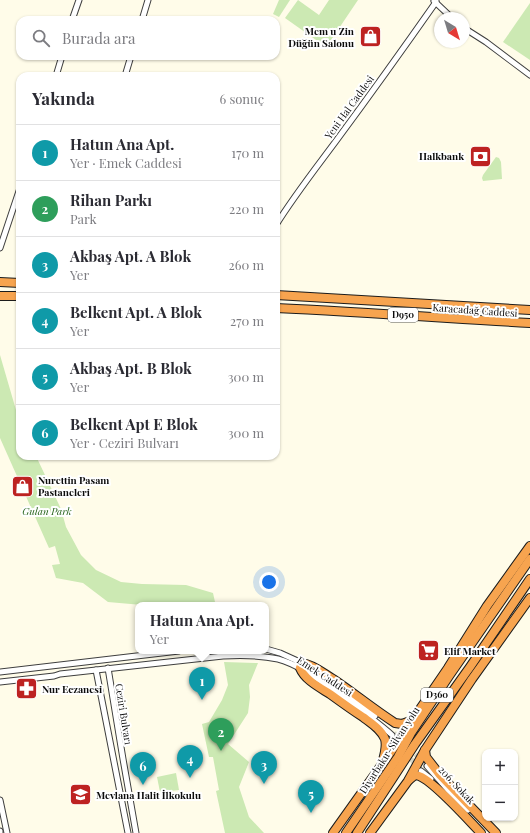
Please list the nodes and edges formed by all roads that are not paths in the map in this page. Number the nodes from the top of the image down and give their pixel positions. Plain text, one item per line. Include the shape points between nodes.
1 (79, 0) edge
2 (148, 0) edge
3 (436, 1) edge
4 (446, 12) edge
5 (73, 16) edge
6 (143, 16) edge
7 (470, 32) edge
8 (61, 60) edge
9 (130, 60) edge
10 (57, 72) edge
11 (126, 72) edge
12 (530, 75) edge
13 (16, 200) edge
14 (280, 219) edge
15 (0, 248) edge
16 (0, 282) edge
17 (16, 283) edge
18 (280, 295) edge
19 (0, 296) edge
20 (16, 296) edge
21 (280, 308) edge
22 (530, 310) edge
23 (530, 323) edge
24 (530, 546) edge
25 (530, 559) edge
26 (521, 572) junction
27 (530, 579) edge
28 (530, 585) edge
29 (530, 598) edge
30 (466, 639) junction
31 (498, 644) junction
32 (269, 650) edge
33 (153, 654) edge
34 (301, 666) junction
35 (108, 668) junction
36 (96, 670) junction
37 (0, 672) edge
38 (0, 682) edge
39 (413, 720) junction
40 (393, 734) tunnel mouth
41 (425, 750) junction
42 (382, 764) junction
43 (428, 766) tunnel mouth
44 (421, 771) tunnel mouth
45 (408, 781) junction
46 (0, 800) edge
47 (7, 833) edge
48 (128, 833) edge
49 (136, 833) edge
50 (334, 833) edge
51 (346, 833) edge
52 (357, 833) edge
53 (370, 833) edge
54 (481, 833) edge
55 (486, 833) edge
56 (492, 833) edge
57 (496, 833) edge

1 - 5 street
2 - 6 street
3 - 4 street
3 - 14 street, Yeni Hal Caddesi
7 - 12 street
8 - 10 street
9 - 11 street
13 - 15 street
16 - 17 highway
18 - 22 highway, Karacadağ Caddesi / D950
19 - 20 highway
21 - 23 highway, Karacadağ Caddesi / D950
24 - 30 highway
25 - 26 highway, Diyarbakır-Silvan yolu / D360
26 - 30 highway
26 - 51 highway, Diyarbakır-Silvan yolu / D360
27 - 52 highway, D360 via 415,744
28 - 31 highway
29 - 31 highway
30 - 39 highway
31 - 41 highway
32 - 34 street, Emek Caddesi via 280,653
33 - 37 street
34 - 35 street, Emek Caddesi via 247,655
34 - 39 highway via 312,665 394,723 402,724
34 - 40 street, Emek Caddesi
34 - 42 highway via 305,676 382,733 386,742
35 - 36 street, Emek Caddesi
35 - 49 street, Ceziri Bulvarı
36 - 38 street, Emek Caddesi
36 - 48 street, Ceziri Bulvarı
39 - 42 highway
41 - 45 highway
41 - 57 highway via 426,756 440,775
42 - 50 highway
43 - 56 street, 206. Sokak
44 - 55 street
45 - 53 highway
45 - 54 highway via 419,775 436,788
46 - 47 street

